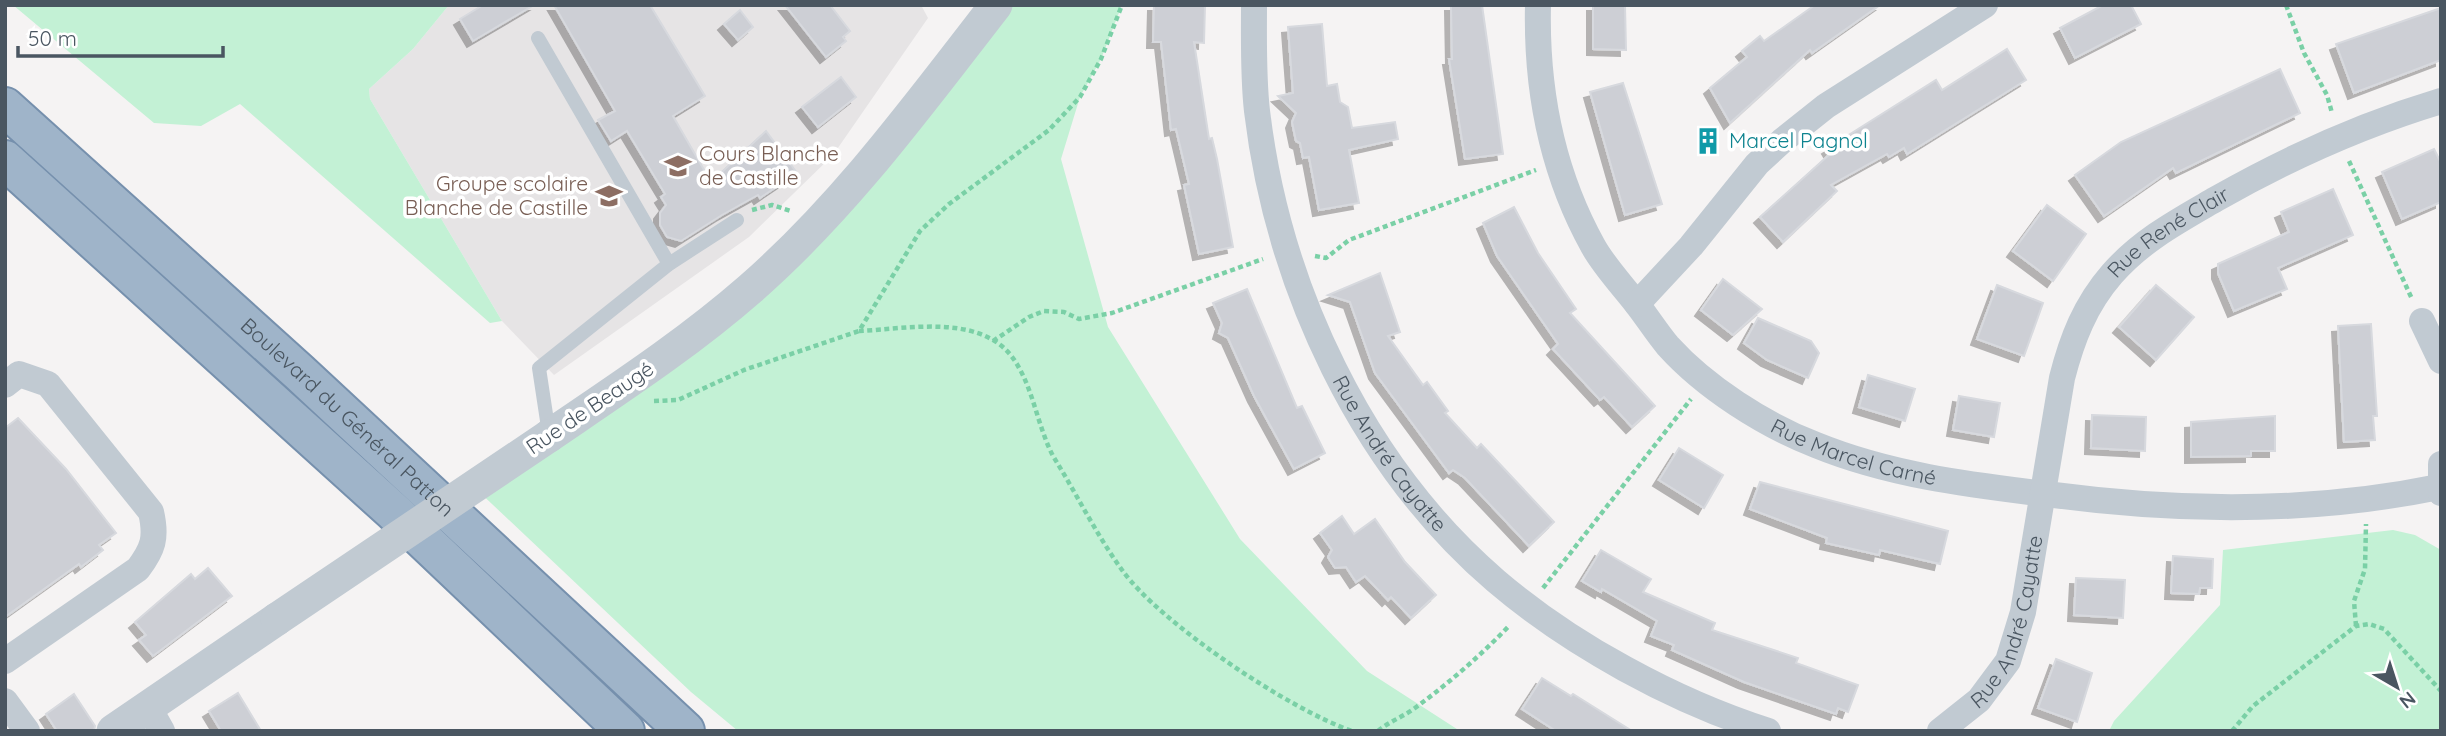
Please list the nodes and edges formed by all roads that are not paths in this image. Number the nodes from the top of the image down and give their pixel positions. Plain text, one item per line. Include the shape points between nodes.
1 (996, 5) edge
2 (1254, 5) edge
3 (1538, 5) edge
4 (1985, 5) edge
5 (538, 38) dead end
6 (2441, 101) edge
7 (5, 107) edge
8 (5, 160) edge
9 (737, 219) road end
10 (669, 264) junction
11 (1637, 304) junction
12 (2422, 321) road end
13 (2441, 361) edge
14 (5, 385) edge
15 (549, 436) junction
16 (2440, 481) edge
17 (2044, 494) junction
18 (5, 661) edge
19 (5, 701) edge
20 (155, 719) edge
21 (685, 728) edge
22 (27, 731) edge
23 (113, 731) edge
24 (625, 731) edge
25 (1768, 731) edge
26 (1940, 731) edge

1 - 15 street, Rue de Beaugé via 873,163 752,287 693,337
2 - 25 street, Rue André Cayatte via 1257,111 1275,212 1320,338 1350,400 1395,469 1496,581 1530,605 1612,661 1660,687 1718,715
3 - 11 street, Rue Marcel Carné via 1542,102 1569,196 1594,248
4 - 11 street via 1826,106 1782,141
5 - 10 lane
6 - 17 street, Rue René Clair via 2336,136 2182,217 2143,243 2085,311 2071,342
7 - 21 highway, Boulevard du Général Patton
8 - 24 highway, Boulevard du Général Patton via 394,512
9 - 10 lane
10 - 15 lane via 539,368
11 - 17 street, Rue Marcel Carné via 1669,347 1706,379 1813,444 1912,474
12 - 13 street
14 - 18 street via 19,374 48,384 151,512 156,533 153,549 138,569
15 - 20 street, Rue de Beaugé, bridge via 277,619
16 - 17 street, Rue Marcel Carné via 2367,499 2244,507 2175,507
17 - 26 street, Rue André Cayatte via 2023,612 2008,661 1979,699
19 - 22 street
20 - 23 street, Rue de Beaugé

